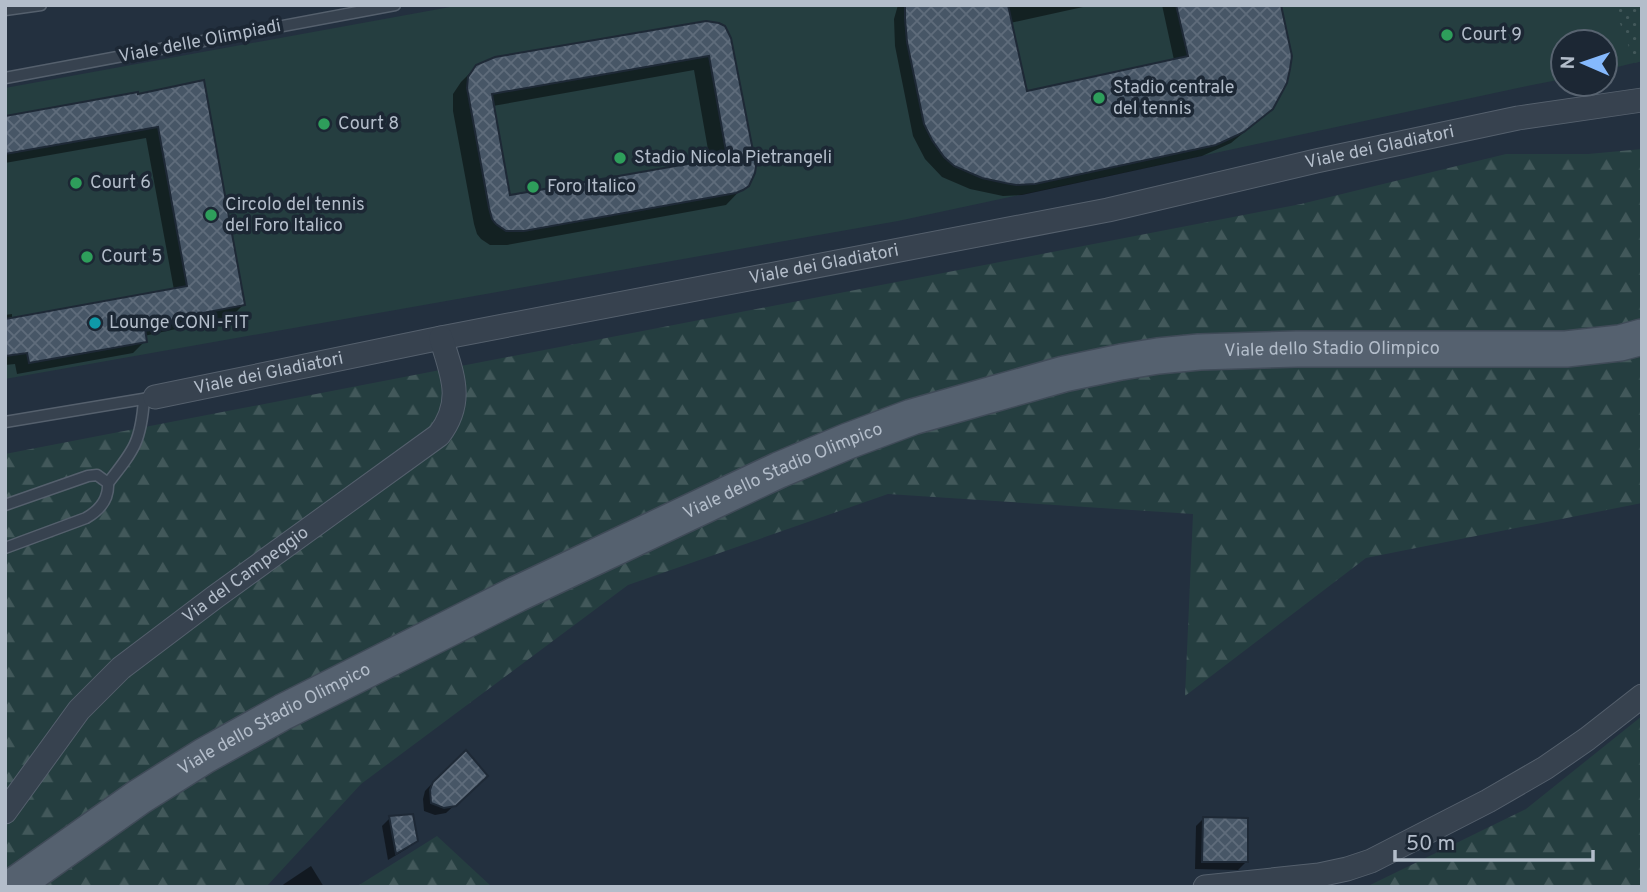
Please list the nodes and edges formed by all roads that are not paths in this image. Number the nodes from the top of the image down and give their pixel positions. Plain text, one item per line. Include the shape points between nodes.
1 (41, 5) edge
2 (395, 5) edge
3 (5, 10) edge
4 (5, 78) edge
5 (1642, 100) edge
6 (1642, 337) edge
7 (441, 338) junction
8 (150, 398) junction
9 (5, 422) edge
10 (108, 483) junction
11 (5, 505) edge
12 (5, 548) edge
13 (1642, 696) edge
14 (5, 812) edge
15 (12, 887) edge
16 (1205, 887) edge

1 - 3 lane
2 - 4 lane, Viale delle Olimpiadi
5 - 7 street, Viale dei Gladiatori via 1518,118 1108,209
6 - 15 main road, Viale dello Stadio Olimpico via 1566,349 1297,349 1158,356 1064,374 912,417 779,470 283,712 139,797
7 - 8 street, Viale dei Gladiatori
7 - 14 street, Via del Campeggio via 455,398 439,435 121,668 79,710
8 - 9 lane, Viale dei Gladiatori
8 - 10 lane via 138,440
10 - 11 lane via 97,475 88,476
10 - 12 lane via 106,498 95,513
13 - 16 street via 1545,768 1371,860 1319,875

